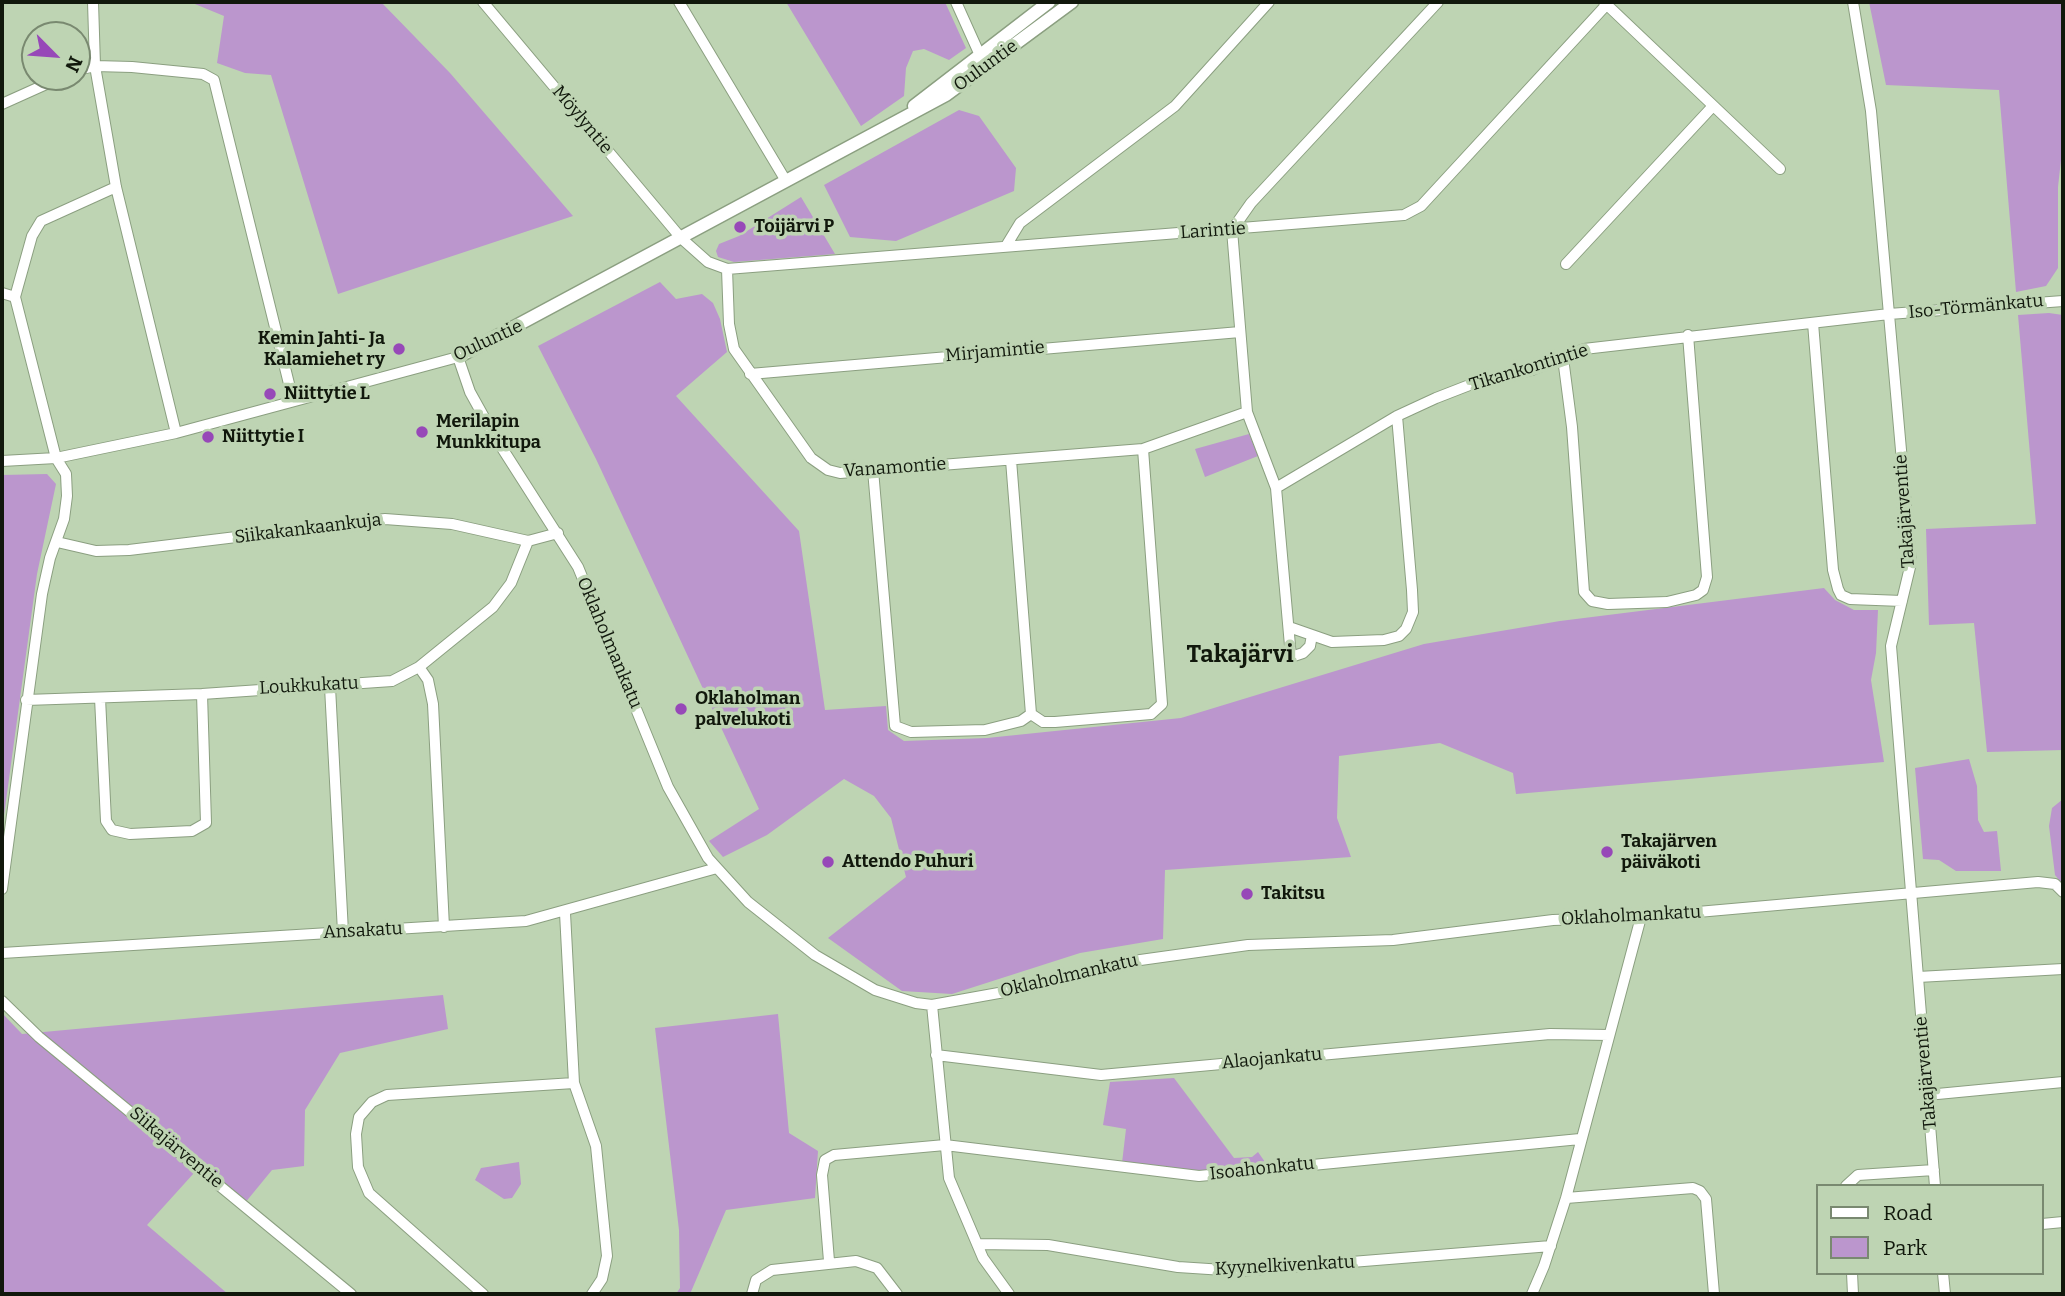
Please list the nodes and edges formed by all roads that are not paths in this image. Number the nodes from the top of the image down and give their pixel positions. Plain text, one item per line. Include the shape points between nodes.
1 (93, 2) edge
2 (483, 2) edge
3 (679, 2) edge
4 (956, 2) edge
5 (1049, 2) edge
6 (1073, 2) edge
7 (1269, 2) edge
8 (1438, 2) edge
9 (1853, 2) edge
10 (1606, 3) edge
11 (979, 54) junction
12 (96, 66) junction
13 (91, 67) edge
14 (986, 67) junction
15 (31, 91) edge
16 (2, 104) edge
17 (1713, 106) junction
18 (894, 123) junction
19 (1780, 169) dead end
20 (786, 181) junction
21 (116, 187) junction
22 (1232, 230) junction
23 (681, 238) junction
24 (1006, 246) junction
25 (1566, 264) dead end
26 (727, 269) junction
27 (2, 293) edge
28 (15, 297) junction
29 (2063, 300) edge
30 (1889, 314) junction
31 (1813, 323) junction
32 (1240, 332) junction
33 (1688, 335) junction
34 (458, 358) junction
35 (1563, 358) junction
36 (750, 374) junction
37 (293, 400) junction
38 (1247, 412) junction
39 (1397, 416) junction
40 (176, 433) junction
41 (1143, 449) junction
42 (56, 458) junction
43 (1011, 460) junction
44 (2, 461) edge
45 (873, 470) junction
46 (1276, 488) junction
47 (558, 533) junction
48 (528, 541) junction
49 (57, 542) junction
50 (1902, 601) junction
51 (1289, 627) junction
52 (1312, 635) junction
53 (419, 667) junction
54 (330, 687) junction
55 (202, 694) junction
56 (100, 698) junction
57 (26, 700) junction
58 (1031, 714) junction
59 (717, 868) junction
60 (2, 889) edge
61 (2063, 892) edge
62 (1912, 893) junction
63 (565, 913) junction
64 (1641, 917) junction
65 (444, 927) junction
66 (343, 932) junction
67 (2, 953) edge
68 (2061, 969) edge
69 (1918, 977) junction
70 (2, 1001) edge
71 (932, 1005) junction
72 (1609, 1035) junction
73 (936, 1055) junction
74 (574, 1083) junction
75 (2063, 1083) edge
76 (1927, 1095) junction
77 (1580, 1139) junction
78 (945, 1145) junction
79 (1934, 1170) junction
80 (1848, 1184) edge
81 (1935, 1184) edge
82 (1566, 1198) junction
83 (2063, 1222) edge
84 (2044, 1224) edge
85 (977, 1244) junction
86 (1551, 1246) junction
87 (830, 1261) junction
88 (1852, 1275) edge
89 (1943, 1275) edge
90 (351, 1294) edge
91 (483, 1294) edge
92 (592, 1294) edge
93 (751, 1294) edge
94 (897, 1294) edge
95 (1009, 1294) edge
96 (1532, 1294) edge
97 (1714, 1294) edge
98 (1853, 1294) edge
99 (1945, 1294) edge

1 - 12 street
2 - 23 street, Möylyntie
3 - 20 street
4 - 11 street
5 - 11 main road, Ouluntie
6 - 14 main road, Ouluntie
7 - 24 street via 1175,106 1020,223
8 - 22 street via 1251,203
9 - 30 street, Takajärventie via 1871,111
10 - 17 street
10 - 22 street, Larintie via 1416,210 1396,216
11 - 14 street
11 - 18 main road, Ouluntie
12 - 13 street
12 - 21 street
12 - 37 street via 203,74 216,83
14 - 18 main road, Ouluntie
15 - 16 street
17 - 19 street
17 - 25 street
18 - 20 main road, Ouluntie
20 - 23 main road, Ouluntie
21 - 28 street via 41,221 32,236
21 - 40 street
22 - 24 street, Larintie
22 - 32 street
23 - 26 street via 708,262
23 - 34 main road, Ouluntie
24 - 26 street, Larintie
26 - 36 street, Vanamontie via 730,334
27 - 28 street
28 - 42 street
29 - 30 street, Iso-Törmänkatu
30 - 31 street, Tikankontintie
30 - 50 street, Takajärventie via 1911,563
31 - 33 street, Tikankontintie
31 - 50 street via 1838,589 1850,599
32 - 36 street, Mirjamintie
32 - 38 street
33 - 35 street, Tikankontintie via 1584,349
33 - 35 street via 1707,573 1700,593 1686,599 1640,605 1608,604 1586,597
34 - 37 street, Ouluntie
34 - 47 street, Oklaholmankatu via 470,392 495,437
35 - 39 street, Tikankontintie via 1454,390
36 - 45 street, Vanamontie via 819,466 840,473
37 - 40 street, Ouluntie
38 - 41 street, Vanamontie
38 - 46 street
39 - 46 street, Tikankontintie
39 - 52 street via 1412,590 1410,622 1402,634 1384,640 1332,642
40 - 42 street, Ouluntie
41 - 43 street, Vanamontie
41 - 58 street via 1161,707 1148,715 1055,722
42 - 44 street, Ouluntie
42 - 49 street via 67,482
43 - 45 street, Vanamontie
43 - 58 street
45 - 58 street via 895,726 911,732 985,730
46 - 51 street
47 - 48 street, Siikakankaankuja
47 - 59 street, Oklaholmankatu via 610,640 668,787 691,832
48 - 49 street, Siikakankaankuja via 465,526 385,519 131,550 96,551
48 - 53 street, Loukkukatu via 500,599
49 - 57 street via 45,576
50 - 62 street, Takajärventie via 1891,646
51 - 52 street
51 - 52 street via 1291,657 1310,646
53 - 54 street, Loukkukatu via 392,681
53 - 65 street via 428,680 433,704
54 - 55 street, Loukkukatu
54 - 66 street
55 - 56 street, Loukkukatu
55 - 56 street via 208,815 204,826 192,831 123,834 107,826
56 - 57 street, Loukkukatu
57 - 60 street
59 - 63 street, Ansakatu
59 - 71 street, Oklaholmankatu via 764,915 847,976 893,996
61 - 62 street, Oklaholmankatu via 2055,884 2038,882
62 - 64 street, Oklaholmankatu
62 - 69 street, Takajärventie
63 - 65 street, Ansakatu via 526,922
63 - 74 street
64 - 71 street, Oklaholmankatu via 1553,920 1393,940 1220,948 1126,962 1021,989
64 - 72 street
65 - 66 street, Ansakatu
66 - 67 street, Ansakatu
68 - 69 street
69 - 76 street, Takajärventie
70 - 90 street, Siikajärventie via 39,1037
71 - 73 street
72 - 73 street, Alaojankatu via 1550,1034 1101,1075
72 - 77 street
73 - 78 street
74 - 91 street via 387,1095 372,1102 359,1118 358,1167 369,1193
74 - 92 street via 596,1146 604,1212 606,1264
75 - 76 street
76 - 79 street, Takajärventie
77 - 78 street, Isoahonkatu via 1199,1176
77 - 82 street
78 - 85 street via 949,1178
78 - 87 street, Isoahonkatu via 827,1158 822,1175
79 - 80 street via 1858,1175
79 - 81 street, Takajärventie
82 - 86 street
82 - 97 street via 1700,1191 1706,1199
83 - 84 street
85 - 86 street, Kyynelkivenkatu via 1048,1245 1192,1269 1239,1271
85 - 95 street
86 - 96 street
87 - 93 street via 767,1272 756,1280
87 - 94 street via 870,1264
88 - 98 street
89 - 99 street

